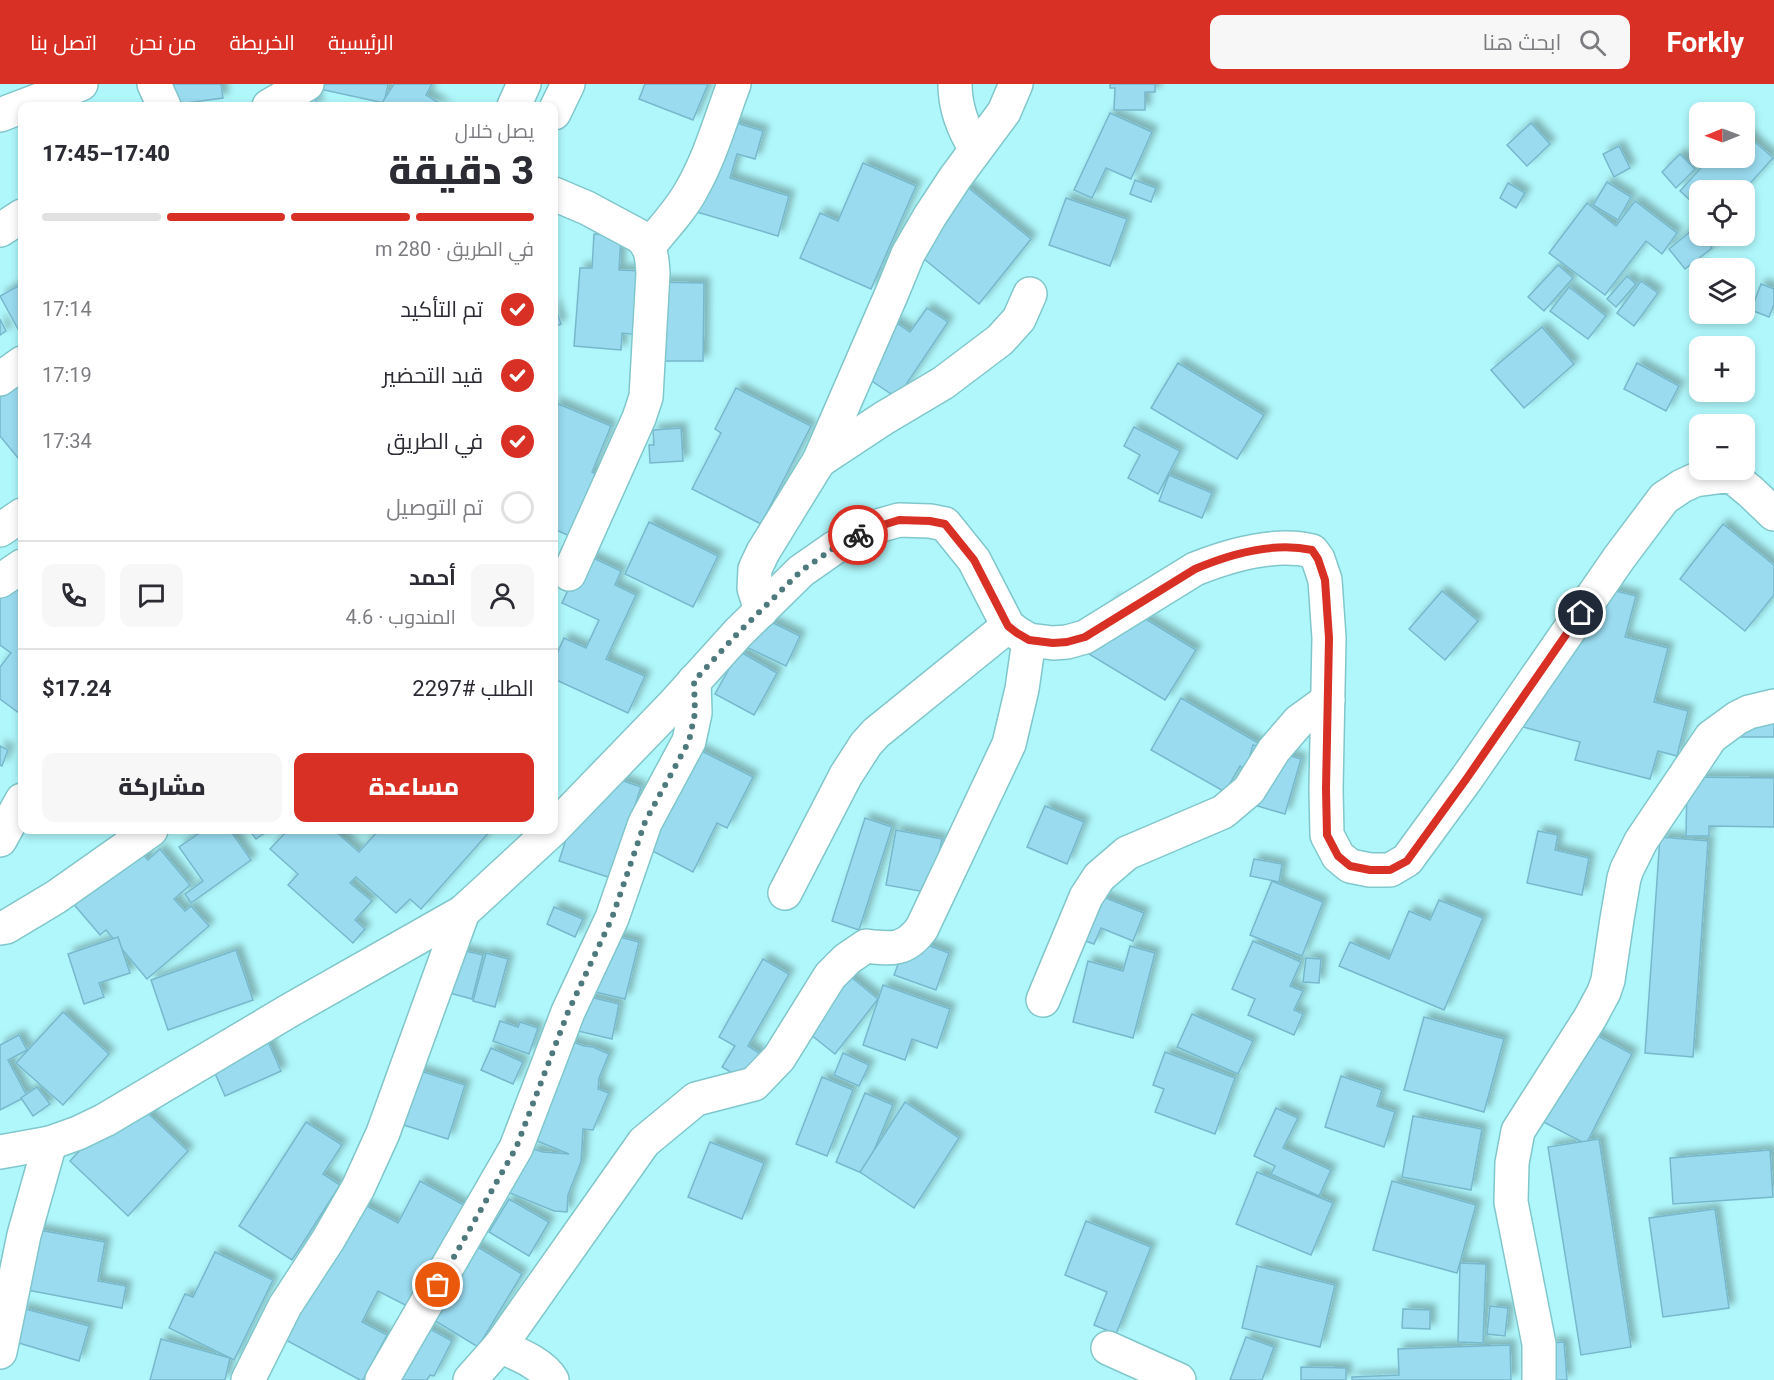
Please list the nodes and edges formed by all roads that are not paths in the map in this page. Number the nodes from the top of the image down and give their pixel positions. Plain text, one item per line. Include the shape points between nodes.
1 (81, 84) edge
2 (154, 84) edge
3 (307, 84) edge
4 (524, 84) edge
5 (568, 84) edge
6 (734, 84) edge
7 (955, 84) edge
8 (1016, 84) edge
9 (34, 102) edge
10 (162, 102) edge
11 (276, 102) edge
12 (516, 102) edge
13 (558, 105) edge
14 (18, 108) edge
15 (0, 115) edge
16 (976, 149) junction
17 (558, 196) edge
18 (18, 219) edge
19 (0, 230) edge
20 (649, 246) junction
21 (1030, 294) dead end
22 (18, 366) edge
23 (0, 379) edge
24 (819, 461) junction
25 (1774, 514) edge
26 (18, 518) edge
27 (0, 530) edge
28 (18, 569) edge
29 (569, 574) dead end
30 (0, 581) edge
31 (761, 611) junction
32 (1019, 633) junction
33 (694, 681) junction
34 (1328, 700) junction
35 (1774, 706) edge
36 (18, 807) edge
37 (558, 824) edge
38 (145, 834) edge
39 (548, 834) edge
40 (0, 840) edge
41 (785, 892) dead end
42 (463, 912) junction
43 (0, 928) edge
44 (1043, 1000) dead end
45 (50, 1143) junction
46 (0, 1152) edge
47 (500, 1346) junction
48 (1108, 1348) dead end
49 (0, 1352) edge
50 (248, 1380) edge
51 (382, 1380) edge
52 (470, 1380) edge
53 (552, 1380) edge
54 (1179, 1380) edge
55 (1539, 1380) edge

1 - 9 street
2 - 10 street
3 - 11 street
4 - 12 street
5 - 13 street
6 - 20 street via 693,187 679,211
7 - 16 street via 961,122
8 - 16 street via 1004,112
14 - 15 street
16 - 24 street via 908,254
17 - 20 street via 641,237
18 - 19 street
20 - 29 street via 653,273 646,397
21 - 24 street via 1019,319 1000,340 943,383
22 - 23 street
24 - 31 street via 756,569 754,588
25 - 34 street via 1734,478 1725,476 1695,480 1664,498 1407,861 1390,870 1350,866 1338,856 1327,835
26 - 27 street
28 - 30 street
31 - 32 street via 801,571 867,530 899,520 930,521 945,524 974,560
31 - 33 street
32 - 34 street via 1053,643 1085,637 1195,569 1229,556 1269,550 1312,550 1325,580
32 - 41 street via 876,733 866,744
32 - 47 street via 1022,688 1009,744 916,937 889,949 866,946 847,959 830,975 779,1058 754,1084 696,1099 644,1142
33 - 37 street
33 - 51 street via 695,713 689,741 645,822 612,918 568,1012 516,1148
34 - 44 street via 1299,721 1274,750 1249,790 1223,812 1127,853 1099,878 1086,897
35 - 55 street via 1749,712 1711,737 1641,841 1624,878 1604,992 1518,1131 1511,1202 1539,1344
36 - 40 street
38 - 43 street via 56,897
39 - 42 street
42 - 45 street via 105,1120
42 - 50 street via 358,1188 285,1306
45 - 46 street
45 - 49 street via 24,1235
47 - 52 street
47 - 53 street via 532,1362
48 - 54 street

